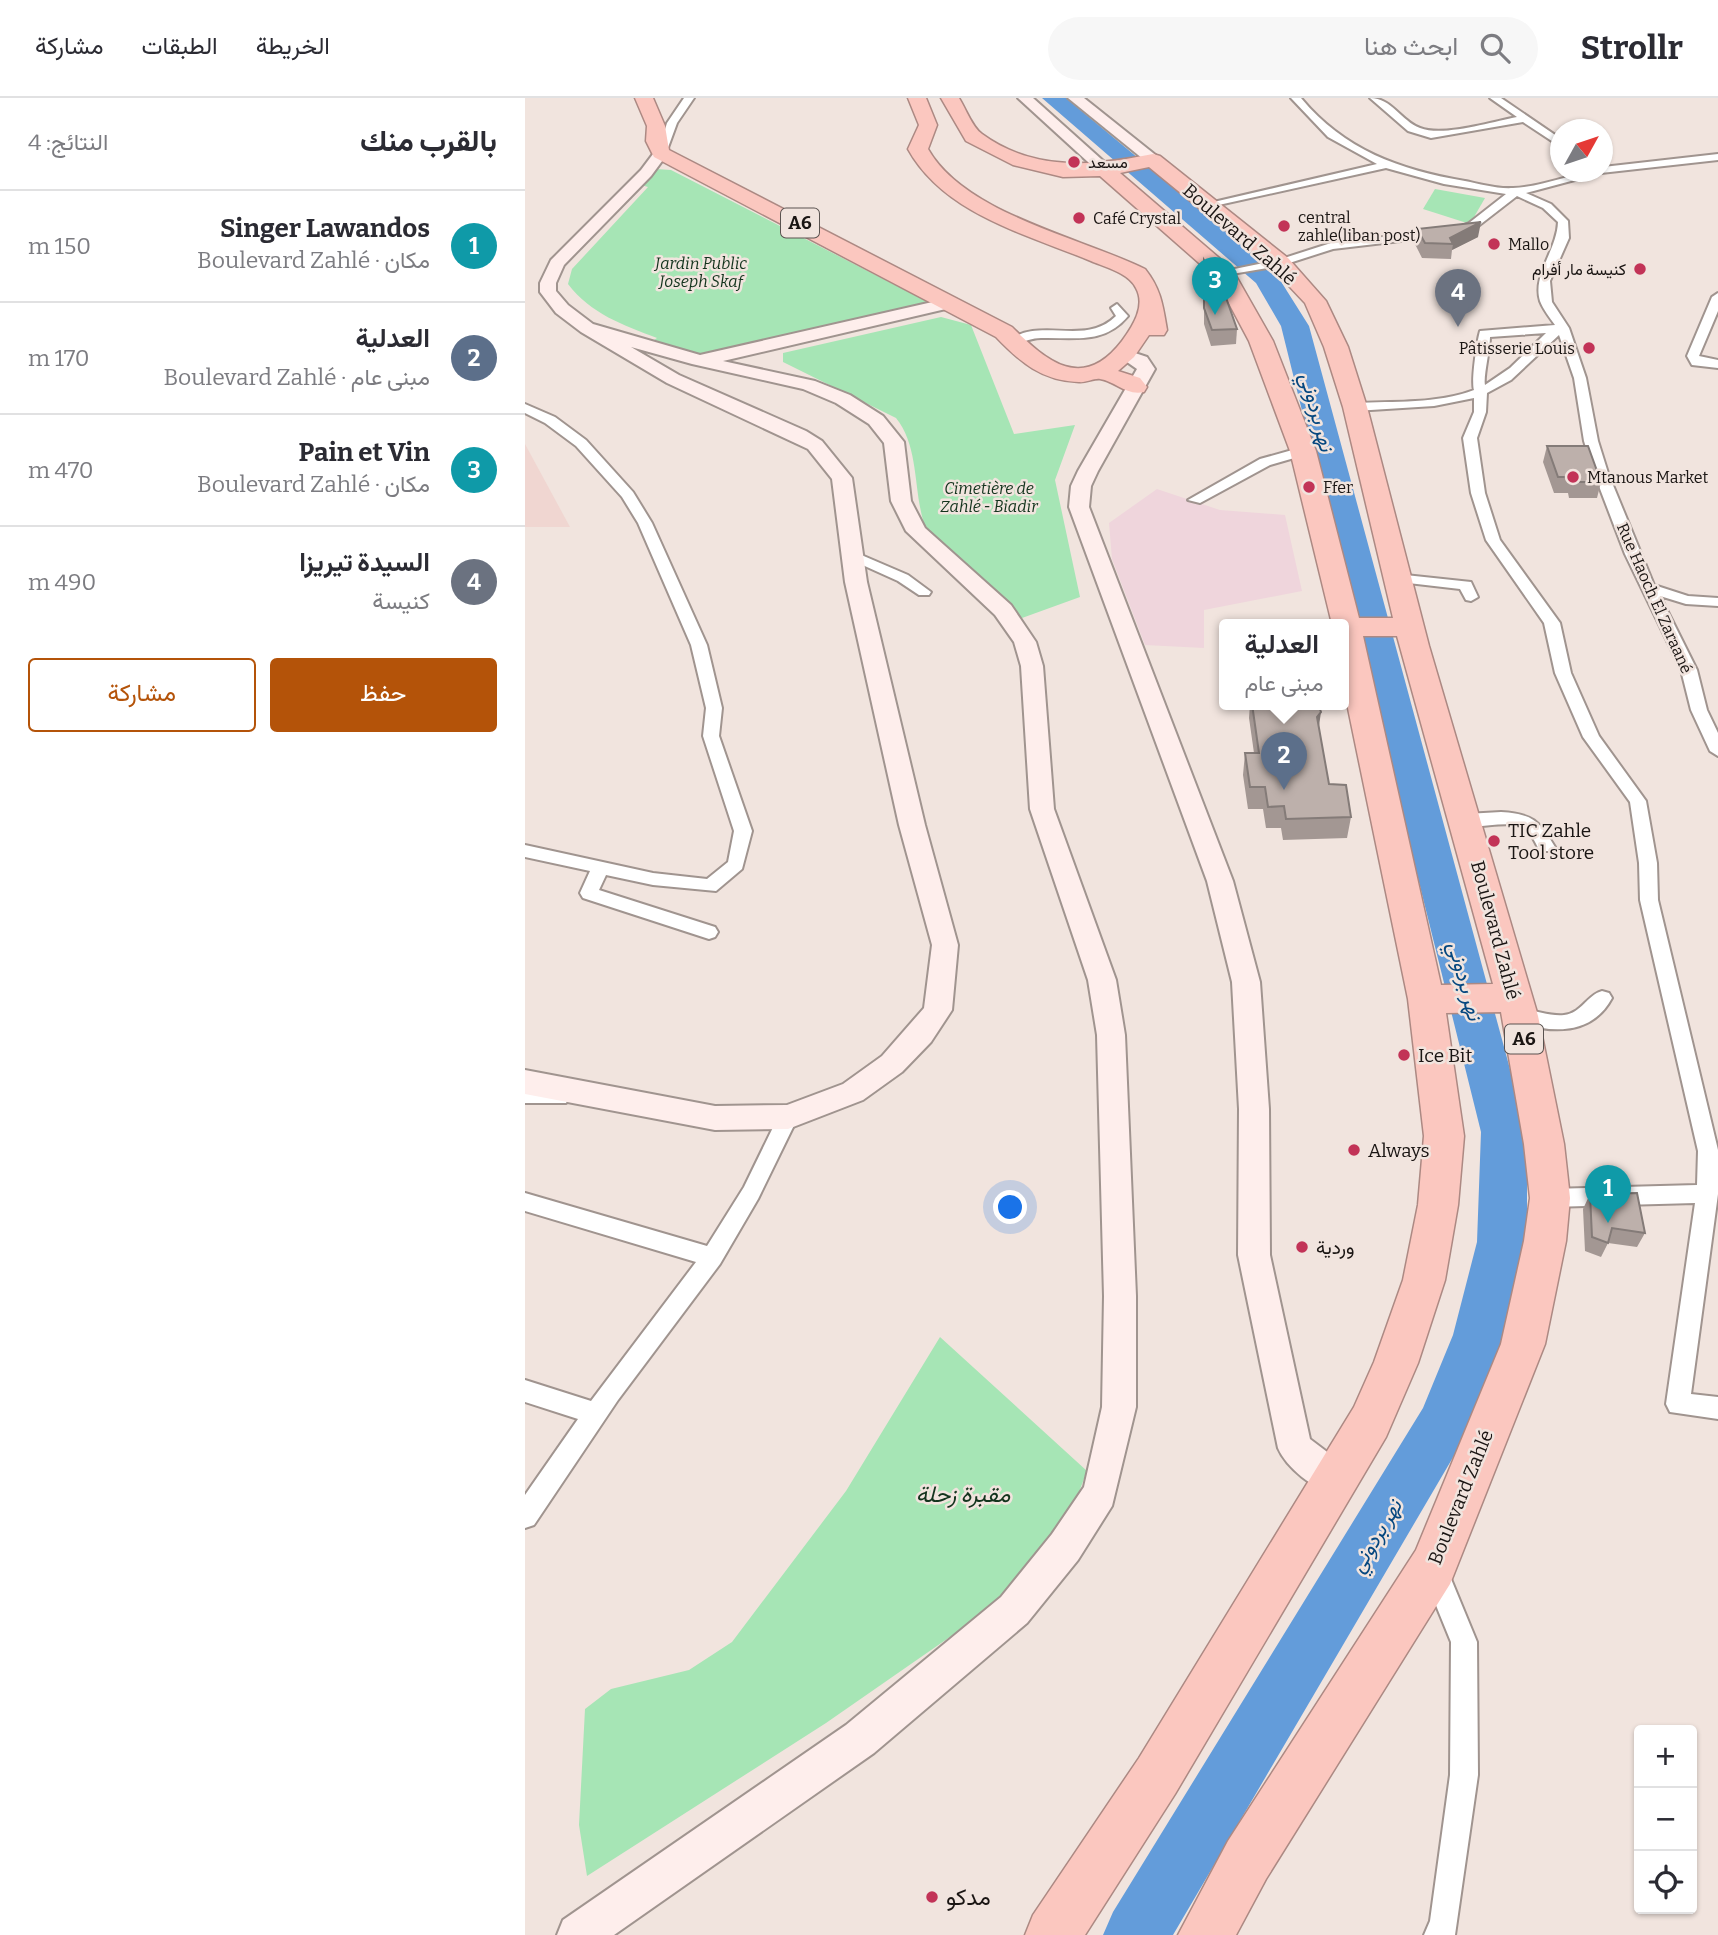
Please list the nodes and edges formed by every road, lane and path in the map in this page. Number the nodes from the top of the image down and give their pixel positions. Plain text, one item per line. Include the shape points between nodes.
1 (644, 98) edge
2 (689, 98) edge
3 (918, 98) edge
4 (950, 98) edge
5 (1025, 98) edge
6 (1075, 98) edge
7 (1296, 98) edge
8 (1375, 98) edge
9 (1495, 98) edge
10 (1525, 119) junction
11 (1550, 137) edge
12 (661, 153) junction
13 (1718, 158) edge
14 (1148, 161) junction
15 (1383, 166) junction
16 (1110, 169) junction
17 (1613, 169) edge
18 (1063, 171) junction
19 (1553, 182) edge
20 (1515, 191) junction
21 (1141, 205) junction
22 (1209, 206) junction
23 (1277, 264) junction
24 (1231, 273) junction
25 (1718, 297) edge
26 (950, 303) junction
27 (1117, 308) dead end
28 (988, 325) junction
29 (587, 328) junction
30 (1563, 328) junction
31 (1014, 341) junction
32 (1139, 353) junction
33 (749, 354) junction
34 (690, 358) junction
35 (1718, 364) edge
36 (656, 369) junction
37 (1124, 382) junction
38 (1481, 392) junction
39 (1355, 407) junction
40 (525, 408) edge
41 (756, 416) junction
42 (1114, 430) junction
43 (1303, 451) junction
44 (1195, 500) dead end
45 (852, 555) junction
46 (1397, 578) junction
47 (1650, 588) junction
48 (924, 592) dead end
49 (1472, 597) dead end
50 (1718, 603) edge
51 (1379, 637) junction
52 (1718, 751) edge
53 (1466, 820) junction
54 (1546, 847) dead end
55 (525, 851) edge
56 (601, 866) junction
57 (709, 932) dead end
58 (1602, 998) dead end
59 (1426, 999) junction
60 (1517, 1007) junction
61 (525, 1068) edge
62 (525, 1083) edge
63 (584, 1092) junction
64 (525, 1095) edge
65 (629, 1100) junction
66 (788, 1117) junction
67 (1707, 1194) junction
68 (1550, 1198) junction
69 (525, 1202) edge
70 (712, 1257) junction
71 (525, 1391) edge
72 (1718, 1408) edge
73 (595, 1413) junction
74 (1335, 1479) junction
75 (527, 1509) edge
76 (1433, 1567) junction
77 (578, 1935) edge
78 (1053, 1935) edge
79 (1206, 1935) edge
80 (1438, 1935) edge

1 - 12 highway
2 - 12 street via 672,123
3 - 32 highway via 928,125 918,149 931,172 995,212 1137,274 1153,305
4 - 18 highway, A6 via 973,137 1008,156
5 - 16 street, Boulevard Zahlé
6 - 14 street, Boulevard Zahlé
7 - 15 street via 1325,130
8 - 10 street via 1412,129 1431,135
9 - 10 street
10 - 11 street
12 - 26 highway, A6
12 - 29 street via 551,273 548,292
13 - 17 street
14 - 16 highway, A6
14 - 22 highway, Boulevard Zahlé / A6
15 - 20 street
15 - 22 street
16 - 18 highway, A6
16 - 21 highway, Boulevard Zahlé / A6
18 - 21 highway, A6
19 - 20 street
20 - 23 street via 1464,229 1331,246
20 - 30 street, Rue Haoch El Zaraané via 1547,206 1563,221 1563,238 1544,292
21 - 24 highway, Boulevard Zahlé / A6
22 - 23 highway, Boulevard Zahlé / A6
23 - 24 street
23 - 39 highway, Boulevard Zahlé / A6 via 1315,301 1326,320
24 - 43 highway, Boulevard Zahlé / A6
25 - 35 street via 1693,356 1696,362
26 - 28 highway, A6
26 - 33 street
27 - 31 street via 1122,316 1116,325 1092,337 1038,333
28 - 31 highway, A6
28 - 37 highway, A6 via 1015,362 1039,379 1078,384
29 - 34 street
29 - 36 street
30 - 38 street via 1541,339 1508,376
30 - 38 street via 1484,334 1484,358 1477,379
30 - 47 street, Rue Haoch El Zaraané via 1580,378 1599,466
31 - 32 highway, A6 via 1045,368 1065,373 1098,371
32 - 37 highway, A6
32 - 42 street via 1160,366 1160,382 1139,414
33 - 34 street
33 - 77 street via 860,408 884,426 894,442 901,501 916,531 1003,610 1025,642 1032,666 1042,809 1101,980 1111,1035 1119,1407 1100,1493 1065,1547 1014,1610 860,1739
34 - 36 street
34 - 41 street via 695,379
36 - 41 street
37 - 42 street
38 - 39 street via 1447,401
38 - 67 street via 1471,438 1472,459 1491,535 1552,623 1563,673 1591,737 1638,801 1649,900 1708,1151
39 - 46 highway, Boulevard Zahlé / A6
40 - 56 street via 581,443 628,495 645,523 699,645 714,708 711,736 743,831 736,865 710,886
41 - 45 street via 815,445 842,478
42 - 74 street via 1081,486 1079,507 1220,881 1246,982 1254,1109 1254,1255 1295,1448
43 - 44 street via 1265,462
43 - 51 highway, Boulevard Zahlé / A6
45 - 48 street
45 - 66 street via 912,825 945,945 939,1010 892,1064 853,1092
46 - 49 street via 1467,585
46 - 51 highway, Boulevard Zahlé / A6
47 - 50 street via 1686,600
47 - 52 street, Rue Haoch El Zaraané via 1689,670 1699,710
51 - 53 highway, Boulevard Zahlé / A6
51 - 59 highway, Boulevard Zahlé / A6 via 1402,898
53 - 54 street via 1504,818 1533,826
53 - 60 highway, Boulevard Zahlé / A6
55 - 56 street
56 - 57 street via 589,893
58 - 60 street via 1596,1007 1566,1024 1543,1024
59 - 60 highway
59 - 74 highway, Boulevard Zahlé / A6 via 1444,1136 1438,1205 1424,1280 1370,1422
60 - 68 highway, Boulevard Zahlé / A6
61 - 63 street
62 - 63 street
63 - 65 street
64 - 65 street
65 - 66 street via 715,1118
66 - 70 street via 751,1193
67 - 68 street
67 - 72 street via 1678,1404
68 - 76 highway, Boulevard Zahlé / A6 via 1523,1344
69 - 70 street
70 - 73 street
71 - 73 street
73 - 75 street
74 - 78 highway, Boulevard Zahlé / A6 via 1157,1776
76 - 79 highway, Boulevard Zahlé / A6 via 1247,1860
76 - 80 street via 1464,1642 1464,1775 1444,1927

